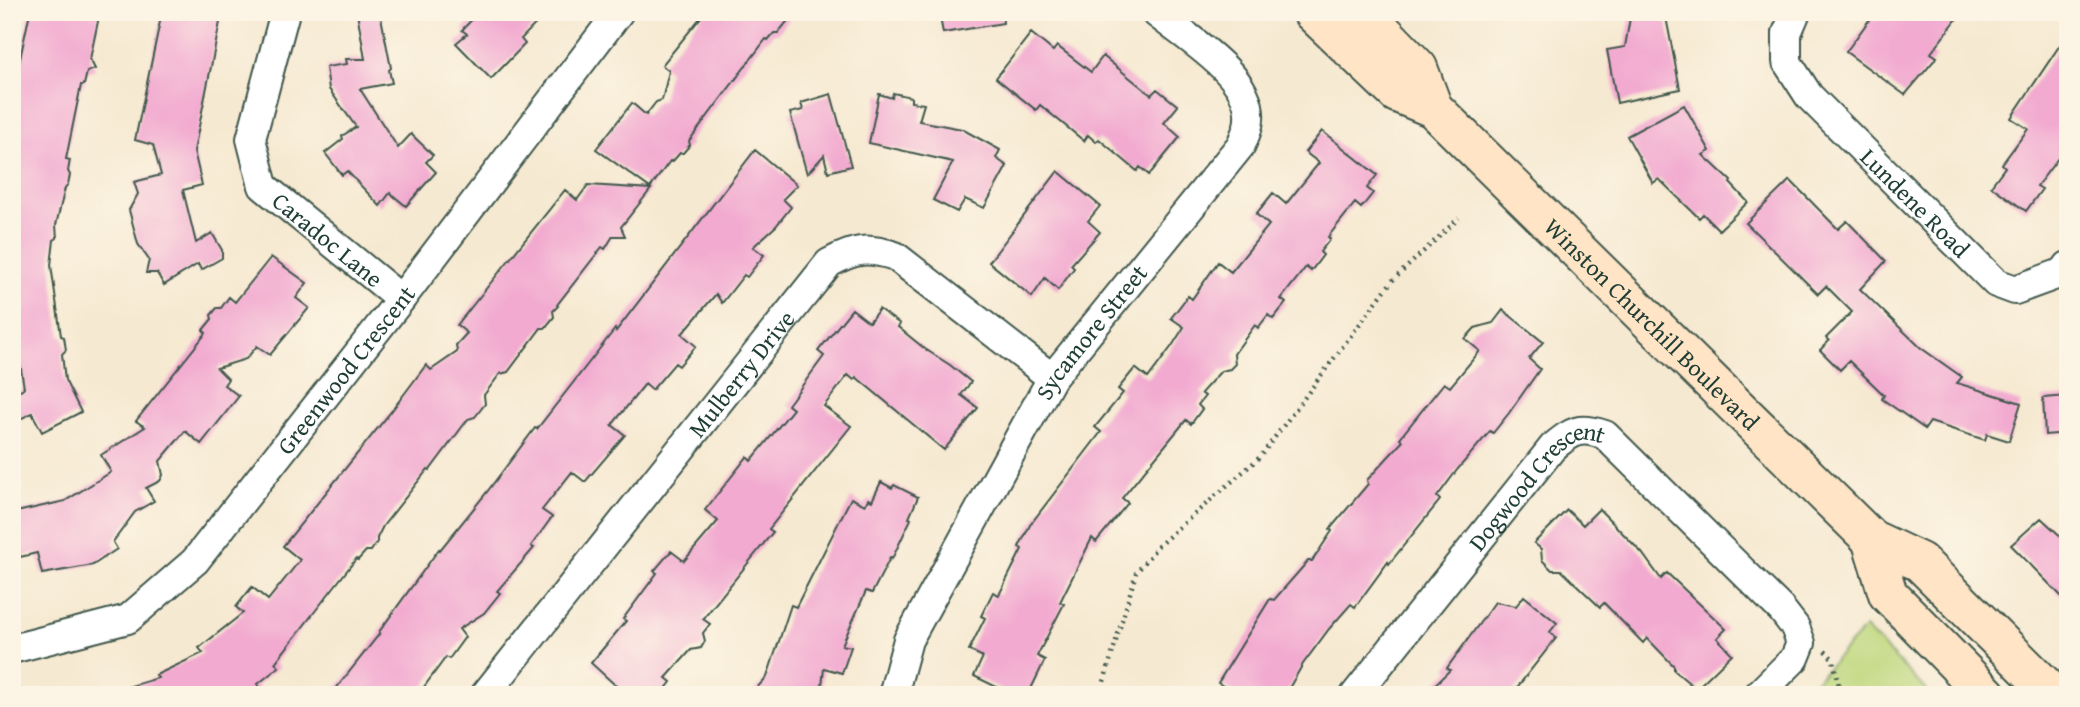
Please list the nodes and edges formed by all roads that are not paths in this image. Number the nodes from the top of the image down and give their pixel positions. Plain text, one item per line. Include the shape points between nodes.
1 (285, 12) edge
2 (619, 12) edge
3 (1155, 12) edge
4 (1312, 12) edge
5 (1364, 12) edge
6 (1796, 12) edge
7 (1433, 108) junction
8 (2068, 266) edge
9 (401, 299) junction
10 (1052, 378) junction
11 (1871, 539) junction
12 (12, 649) edge
13 (485, 695) edge
14 (893, 695) edge
15 (1355, 695) edge
16 (1758, 695) edge
17 (1987, 695) edge
18 (2054, 695) edge

1 - 9 street, Caradoc Lane via 251,139 263,186
2 - 9 street, Greenwood Crescent
3 - 10 street, Sycamore Street via 1234,75 1248,99 1250,120 1241,145
4 - 7 main road, Winston Churchill Boulevard via 1397,93
5 - 7 main road, Winston Churchill Boulevard via 1418,68
6 - 8 street, Lundene Road via 1787,33 1787,62 1809,96 1996,283 2015,290 2064,272
7 - 11 main road, Winston Churchill Boulevard
9 - 12 street, Greenwood Crescent via 195,561 128,619
10 - 13 street, Mulberry Drive via 895,256 876,250 851,251 829,263
10 - 14 street, Sycamore Street via 908,640
11 - 17 main road, Winston Churchill Boulevard via 1888,594
11 - 18 main road, Winston Churchill Boulevard via 1920,562
15 - 16 street, Dogwood Crescent via 1553,447 1573,432 1589,429 1605,435 1795,627 1801,643 1795,658

